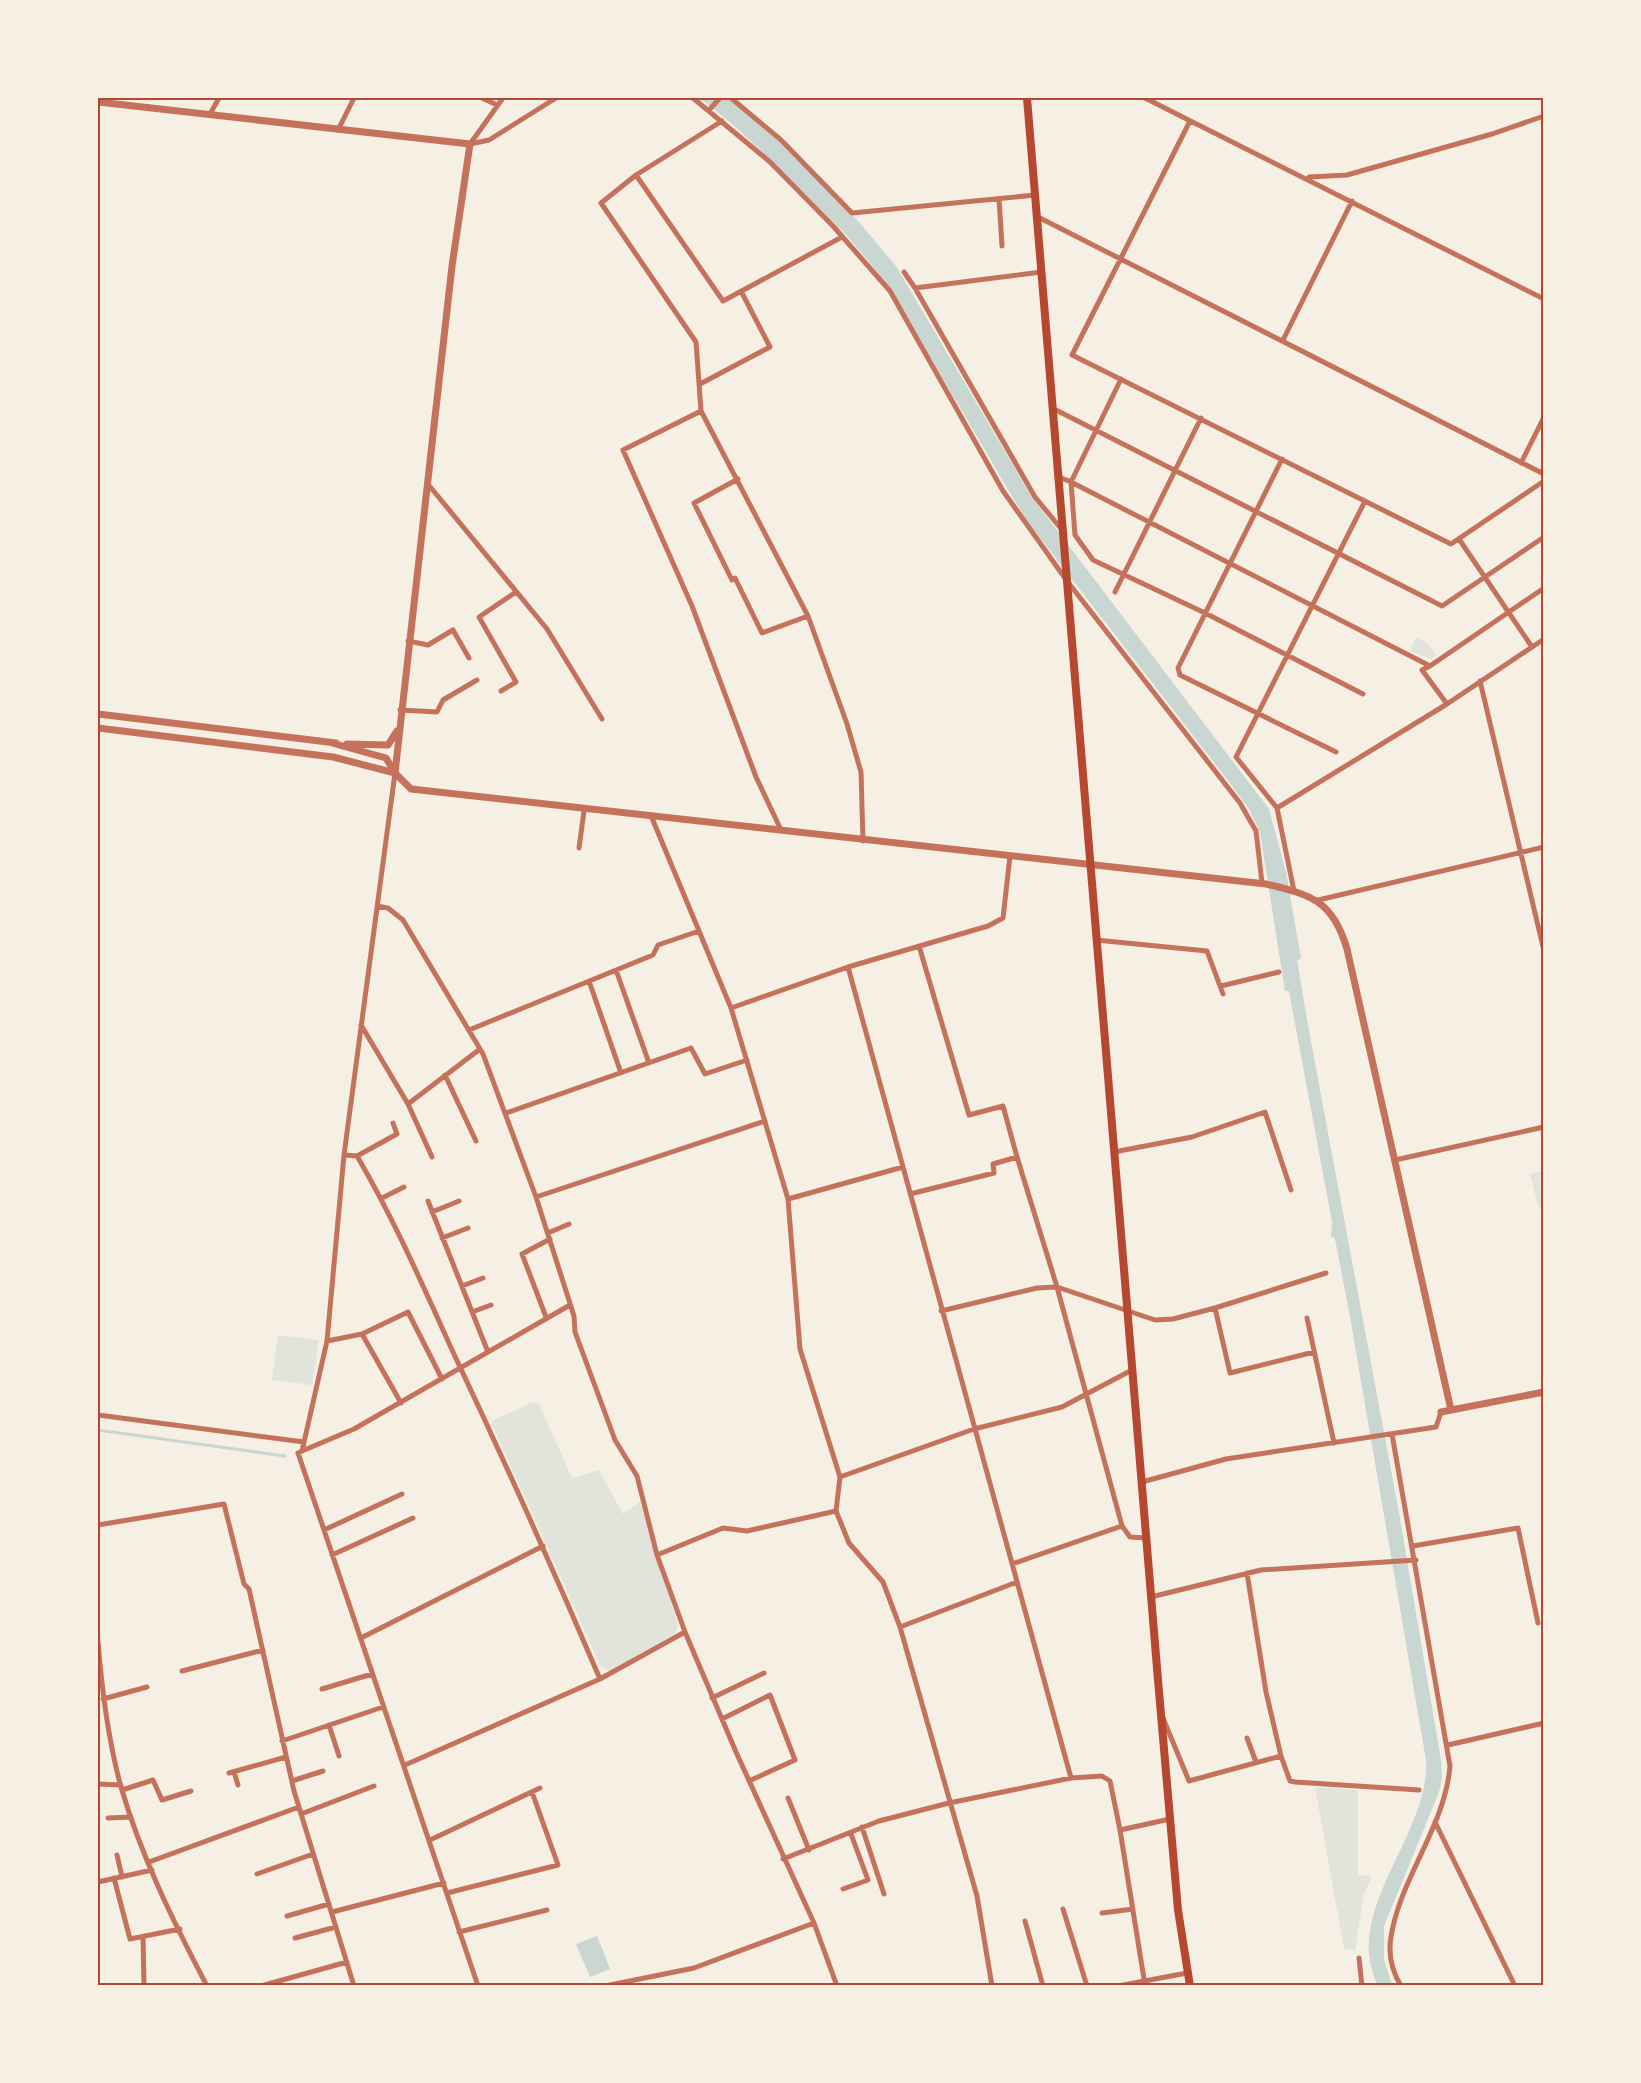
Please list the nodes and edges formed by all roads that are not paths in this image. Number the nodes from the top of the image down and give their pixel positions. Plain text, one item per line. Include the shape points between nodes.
1 (135, 98) edge
2 (219, 98) edge
3 (354, 98) edge
4 (482, 98) edge
5 (503, 98) edge
6 (556, 98) edge
7 (693, 98) edge
8 (720, 98) edge
9 (731, 98) edge
10 (1027, 98) edge
11 (1145, 98) edge
12 (98, 102) edge
13 (497, 105) junction
14 (131, 106) junction
15 (709, 110) junction
16 (210, 114) junction
17 (1544, 116) edge
18 (722, 121) junction
19 (1190, 121) junction
20 (338, 130) junction
21 (470, 144) junction
22 (636, 175) junction
23 (1308, 177) junction
24 (1035, 195) junction
25 (999, 199) junction
26 (1352, 201) junction
27 (1036, 216) junction
28 (843, 237) junction
29 (1002, 246) dead end
30 (1120, 260) junction
31 (904, 272) dead end
32 (1041, 272) junction
33 (915, 288) junction
34 (741, 291) junction
35 (1544, 299) edge
36 (1283, 340) junction
37 (1121, 379) junction
38 (700, 384) junction
39 (1054, 409) junction
40 (701, 411) junction
41 (1544, 417) edge
42 (1202, 418) junction
43 (1097, 430) junction
44 (1282, 459) junction
45 (1521, 463) junction
46 (1175, 470) junction
47 (1544, 474) edge
48 (1059, 477) junction
49 (738, 479) junction
50 (1544, 481) edge
51 (1071, 482) junction
52 (427, 483) junction
53 (1365, 501) junction
54 (1257, 511) junction
55 (1149, 522) junction
56 (1062, 531) junction
57 (1544, 537) edge
58 (1459, 539) junction
59 (1338, 552) junction
60 (1231, 563) junction
61 (1123, 574) junction
62 (1484, 576) junction
63 (1067, 581) junction
64 (1544, 588) edge
65 (516, 592) junction
66 (1114, 592) dead end
67 (1312, 604) junction
68 (1508, 612) junction
69 (1205, 613) junction
70 (808, 616) junction
71 (1544, 639) edge
72 (408, 641) junction
73 (1532, 647) junction
74 (1287, 655) junction
75 (469, 658) dead end
76 (1430, 666) junction
77 (477, 680) dead end
78 (1480, 681) junction
79 (501, 691) dead end
80 (1364, 694) dead end
81 (1447, 704) junction
82 (400, 710) junction
83 (1258, 713) junction
84 (98, 714) edge
85 (602, 719) dead end
86 (98, 728) edge
87 (398, 730) junction
88 (332, 743) junction
89 (1336, 752) dead end
90 (395, 773) junction
91 (1276, 808) junction
92 (584, 811) junction
93 (652, 818) junction
94 (781, 830) junction
95 (863, 841) junction
96 (1544, 847) edge
97 (579, 848) dead end
98 (1520, 852) junction
99 (1010, 856) junction
100 (1089, 866) junction
101 (1264, 884) junction
102 (1292, 891) junction
103 (1314, 901) junction
104 (377, 906) junction
105 (699, 930) junction
106 (1541, 930) edge
107 (1096, 940) junction
108 (920, 946) junction
109 (1544, 951) edge
110 (848, 968) junction
111 (616, 970) junction
112 (1279, 972) dead end
113 (589, 981) junction
114 (1221, 986) junction
115 (1224, 994) dead end
116 (731, 1008) junction
117 (361, 1025) junction
118 (470, 1030) junction
119 (480, 1049) junction
120 (747, 1060) junction
121 (649, 1063) junction
122 (621, 1073) junction
123 (445, 1075) junction
124 (408, 1104) junction
125 (506, 1113) junction
126 (765, 1121) junction
127 (393, 1123) dead end
128 (1544, 1127) edge
129 (476, 1142) dead end
130 (1114, 1152) junction
131 (344, 1155) junction
132 (357, 1156) junction
133 (432, 1157) dead end
134 (1017, 1157) junction
135 (1395, 1160) junction
136 (903, 1167) junction
137 (404, 1187) dead end
138 (1291, 1190) dead end
139 (910, 1194) junction
140 (536, 1197) junction
141 (382, 1198) junction
142 (788, 1199) junction
143 (428, 1201) dead end
144 (459, 1201) dead end
145 (432, 1212) junction
146 (569, 1224) dead end
147 (468, 1228) dead end
148 (549, 1236) junction
149 (442, 1238) junction
150 (1326, 1273) dead end
151 (483, 1278) dead end
152 (462, 1286) junction
153 (1057, 1287) junction
154 (491, 1305) dead end
155 (570, 1305) junction
156 (1215, 1308) junction
157 (1129, 1310) junction
158 (942, 1311) junction
159 (472, 1312) junction
160 (546, 1317) junction
161 (1307, 1318) dead end
162 (362, 1334) junction
163 (327, 1341) junction
164 (488, 1352) junction
165 (1314, 1352) junction
166 (462, 1370) junction
167 (1132, 1370) junction
168 (442, 1379) junction
169 (1544, 1392) edge
170 (1086, 1396) junction
171 (400, 1403) junction
172 (1452, 1410) junction
173 (1441, 1412) joint
174 (98, 1415) edge
175 (974, 1429) junction
176 (1391, 1434) junction
177 (304, 1442) junction
178 (1334, 1443) junction
179 (302, 1451) junction
180 (840, 1477) junction
181 (1142, 1482) junction
182 (402, 1494) dead end
183 (836, 1511) junction
184 (413, 1518) dead end
185 (98, 1525) edge
186 (1122, 1526) junction
187 (324, 1530) junction
188 (1147, 1538) junction
189 (543, 1546) junction
190 (1413, 1546) junction
191 (332, 1555) junction
192 (657, 1555) junction
193 (1413, 1560) junction
194 (1012, 1564) junction
195 (1247, 1573) junction
196 (1017, 1582) junction
197 (1151, 1597) junction
198 (1538, 1623) dead end
199 (900, 1627) junction
200 (685, 1632) junction
201 (361, 1638) junction
202 (98, 1642) edge
203 (263, 1650) junction
204 (182, 1671) dead end
205 (764, 1672) dead end
206 (372, 1674) junction
207 (600, 1679) junction
208 (147, 1687) dead end
209 (322, 1689) dead end
210 (712, 1698) junction
211 (103, 1699) junction
212 (383, 1707) junction
213 (1162, 1714) junction
214 (722, 1719) junction
215 (1544, 1723) edge
216 (329, 1725) junction
217 (1247, 1738) dead end
218 (282, 1741) junction
219 (1448, 1745) junction
220 (339, 1756) dead end
221 (1281, 1756) junction
222 (286, 1757) junction
223 (1256, 1762) junction
224 (405, 1765) junction
225 (323, 1771) dead end
226 (1071, 1778) junction
227 (292, 1781) junction
228 (748, 1781) junction
229 (98, 1784) edge
230 (238, 1785) dead end
231 (374, 1786) dead end
232 (121, 1787) junction
233 (540, 1788) dead end
234 (1419, 1790) dead end
235 (191, 1791) dead end
236 (532, 1792) junction
237 (788, 1798) dead end
238 (949, 1803) junction
239 (300, 1810) junction
240 (131, 1817) junction
241 (108, 1818) dead end
242 (1170, 1819) junction
243 (1435, 1822) junction
244 (862, 1827) junction
245 (1120, 1830) junction
246 (851, 1834) junction
247 (429, 1840) junction
248 (809, 1850) junction
249 (313, 1854) junction
250 (117, 1855) dead end
251 (783, 1859) junction
252 (148, 1862) junction
253 (152, 1870) junction
254 (257, 1874) dead end
255 (122, 1876) junction
256 (114, 1878) junction
257 (98, 1882) edge
258 (444, 1883) junction
259 (843, 1889) dead end
260 (447, 1893) junction
261 (884, 1894) dead end
262 (329, 1904) junction
263 (1063, 1909) dead end
264 (1133, 1909) junction
265 (547, 1910) dead end
266 (332, 1912) junction
267 (1102, 1913) dead end
268 (287, 1916) dead end
269 (1024, 1922) dead end
270 (814, 1923) junction
271 (336, 1927) junction
272 (180, 1929) junction
273 (459, 1932) junction
274 (142, 1937) junction
275 (295, 1938) dead end
276 (1359, 1958) dead end
277 (347, 1962) junction
278 (1187, 1973) junction
279 (1144, 1979) junction
280 (272, 1984) edge
281 (144, 1986) edge
282 (207, 1986) edge
283 (261, 1986) edge
284 (354, 1986) edge
285 (478, 1986) edge
286 (605, 1986) edge
287 (837, 1986) edge
288 (992, 1986) edge
289 (1043, 1986) edge
290 (1087, 1986) edge
291 (1118, 1986) edge
292 (1190, 1986) edge
293 (1362, 1986) edge
294 (1401, 1986) edge
295 (1515, 1986) edge

1 - 14 street
2 - 16 street
3 - 20 street
4 - 13 street
5 - 13 street
6 - 21 street via 489,140
7 - 15 street
8 - 15 street
9 - 25 street via 781,140 852,213
10 - 24 main road
11 - 19 street
12 - 14 street
13 - 21 street
14 - 16 street
15 - 18 street
16 - 20 street
17 - 23 street via 1347,175
18 - 22 street
18 - 28 street via 770,162
19 - 23 street
19 - 30 street
20 - 21 street
21 - 52 street
22 - 34 street via 723,301
22 - 38 street via 601,203 696,342
23 - 26 street
24 - 25 street
24 - 27 main road
25 - 29 street
26 - 35 street
26 - 36 street
27 - 30 street
27 - 32 main road
28 - 34 street
28 - 63 street via 890,291 1003,491
30 - 36 street
30 - 37 street via 1072,355
31 - 33 street
32 - 33 street
32 - 39 main road
33 - 56 street via 1035,497
34 - 38 street via 770,347
36 - 45 street
37 - 42 street
37 - 43 street
38 - 40 street
39 - 43 street
39 - 48 main road
40 - 49 street
40 - 94 street via 623,450 693,606 756,777
41 - 45 street
42 - 44 street
42 - 46 street
43 - 46 street
43 - 51 street
44 - 53 street
44 - 54 street
45 - 47 street
46 - 54 street
46 - 55 street
48 - 51 street
48 - 56 main road
49 - 70 street
49 - 70 street via 694,503 762,633
50 - 58 street
51 - 55 street
51 - 61 street via 1075,535 1093,560
52 - 65 street
52 - 72 street
53 - 58 street via 1451,544
53 - 59 street
54 - 59 street
54 - 60 street
55 - 60 street
55 - 61 street
56 - 63 main road
57 - 62 street
58 - 62 street
59 - 62 street via 1442,606
59 - 67 street
60 - 67 street
60 - 69 street
61 - 66 street
61 - 69 street
62 - 68 street
63 - 100 main road
63 - 101 street via 1240,803 1256,831
64 - 68 street
65 - 79 street via 479,617 516,682
65 - 85 street via 547,629
67 - 74 street
67 - 76 street
68 - 73 street
68 - 76 street
69 - 74 street
69 - 83 street via 1178,668 1180,675
70 - 95 street via 861,772
71 - 73 street
72 - 75 street via 428,645 453,630
72 - 82 street
73 - 78 street
74 - 80 street
74 - 83 street
76 - 81 street via 1422,670
77 - 82 street via 443,700 437,712
78 - 81 street
78 - 98 street
81 - 91 street
82 - 87 street
83 - 89 street
83 - 91 street via 1236,757
84 - 88 street
86 - 90 street via 333,757
87 - 88 street via 388,745
87 - 90 street
88 - 90 street via 386,758
90 - 92 street via 411,789
90 - 104 street
91 - 102 street
92 - 93 street
92 - 97 street
93 - 94 street
93 - 105 street
94 - 95 street
95 - 99 street
96 - 98 street
98 - 103 street
98 - 106 street
99 - 100 street
99 - 108 street via 1003,918
100 - 101 street
100 - 107 main road
101 - 102 street
102 - 103 street
103 - 135 street via 1328,909 1340,925
104 - 117 street
104 - 118 street via 388,908 404,920
105 - 111 street via 658,945 653,955
105 - 116 street
106 - 109 street
107 - 114 street via 1207,951
107 - 130 main road
108 - 110 street
108 - 134 street via 969,1115 1004,1106
110 - 116 street
110 - 136 street
111 - 113 street
111 - 121 street
112 - 114 street
113 - 118 street
113 - 122 street
114 - 115 street
116 - 120 street
117 - 124 street
117 - 131 street
118 - 119 street
119 - 123 street
119 - 125 street
120 - 121 street via 705,1074 691,1048
120 - 126 street
121 - 122 street
122 - 125 street
123 - 124 street
123 - 129 street
124 - 133 street
125 - 140 street
126 - 140 street
126 - 142 street
127 - 132 street via 398,1134
128 - 135 street
130 - 138 street via 1192,1137 1265,1112
130 - 157 main road
131 - 132 street
131 - 163 street
132 - 141 street
134 - 139 street via 993,1164 994,1173
134 - 153 street
135 - 172 street
136 - 139 street
136 - 142 street
137 - 141 street
139 - 158 street
140 - 148 street
141 - 166 street
142 - 180 street via 800,1349
143 - 145 street
144 - 145 street
145 - 149 street
146 - 148 street
147 - 149 street
148 - 155 street
148 - 160 street via 522,1254
149 - 152 street
150 - 156 street
151 - 152 street
152 - 159 street
153 - 157 street
153 - 158 street via 1037,1288
153 - 170 street
154 - 159 street
155 - 160 street
155 - 192 street via 575,1332 615,1440 637,1476
156 - 157 street via 1155,1320
156 - 165 street via 1230,1373
157 - 167 main road
158 - 175 street
159 - 164 street
160 - 164 street
161 - 165 street
162 - 163 street
162 - 168 street via 408,1312
162 - 171 street
163 - 177 street
164 - 166 street
165 - 178 street
166 - 168 street
166 - 189 street
167 - 170 street
167 - 181 main road
168 - 171 street
169 - 172 street
170 - 175 street via 1062,1407
170 - 186 street
171 - 179 street via 354,1429
172 - 173 street
173 - 176 street via 1436,1427
174 - 177 street
175 - 180 street
175 - 194 street
176 - 178 street
176 - 190 street
177 - 179 street
178 - 181 street via 1226,1459
179 - 187 street via 298,1453
180 - 183 street
181 - 188 main road
182 - 187 street
183 - 192 street via 747,1531 723,1527
183 - 199 street via 849,1543 884,1582
184 - 191 street
185 - 203 street via 224,1504
186 - 188 street via 1131,1537
186 - 194 street
187 - 191 street
188 - 197 main road
189 - 201 street
189 - 207 street
190 - 193 street
190 - 198 street via 1518,1528
191 - 201 street
192 - 200 street
193 - 195 street
193 - 219 street
194 - 196 street
195 - 197 street
195 - 221 street via 1266,1692
196 - 199 street
196 - 226 street
197 - 213 main road
199 - 238 street
200 - 207 street
200 - 210 street
201 - 206 street
202 - 211 street
203 - 204 street
203 - 218 street
205 - 210 street
206 - 209 street
206 - 212 street
207 - 224 street
208 - 211 street
210 - 214 street
211 - 232 street
212 - 216 street
212 - 224 street
213 - 223 street via 1189,1781
213 - 242 main road
214 - 228 street
214 - 228 street via 770,1695 795,1760
215 - 219 street
216 - 218 street
216 - 220 street
217 - 223 street
218 - 222 street
219 - 243 street via 1449,1782
221 - 223 street
221 - 234 street via 1290,1780 1295,1782
222 - 227 street
222 - 230 street via 231,1772
224 - 247 street
225 - 227 street
226 - 238 street
226 - 245 street via 1102,1776 1110,1781
227 - 239 street
228 - 251 street
229 - 232 street
231 - 239 street
232 - 235 street via 153,1780 162,1800
232 - 240 street
233 - 236 street
236 - 247 street
236 - 260 street via 558,1865
237 - 248 street
238 - 244 street
238 - 288 street via 977,1896
239 - 249 street
239 - 252 street
240 - 241 street
240 - 252 street
242 - 245 street
242 - 278 main road
243 - 294 street via 1390,1940 1393,1972
243 - 295 street
244 - 246 street
244 - 261 street
245 - 264 street
246 - 248 street
246 - 259 street via 868,1880
247 - 258 street
248 - 251 street
249 - 254 street
249 - 262 street
250 - 255 street
251 - 270 street
252 - 253 street
253 - 255 street
253 - 272 street
255 - 256 street
256 - 257 street
256 - 274 street via 130,1939
258 - 260 street
258 - 266 street
260 - 273 street
262 - 266 street
262 - 268 street
263 - 290 street
264 - 267 street
264 - 279 street
265 - 273 street
266 - 271 street
269 - 289 street
270 - 286 street via 694,1968
270 - 287 street
271 - 275 street
271 - 277 street
272 - 274 street
272 - 282 street
273 - 285 street
274 - 281 street
276 - 293 street
277 - 280 street
277 - 284 street
278 - 279 street
278 - 292 main road
279 - 291 street
280 - 283 street

